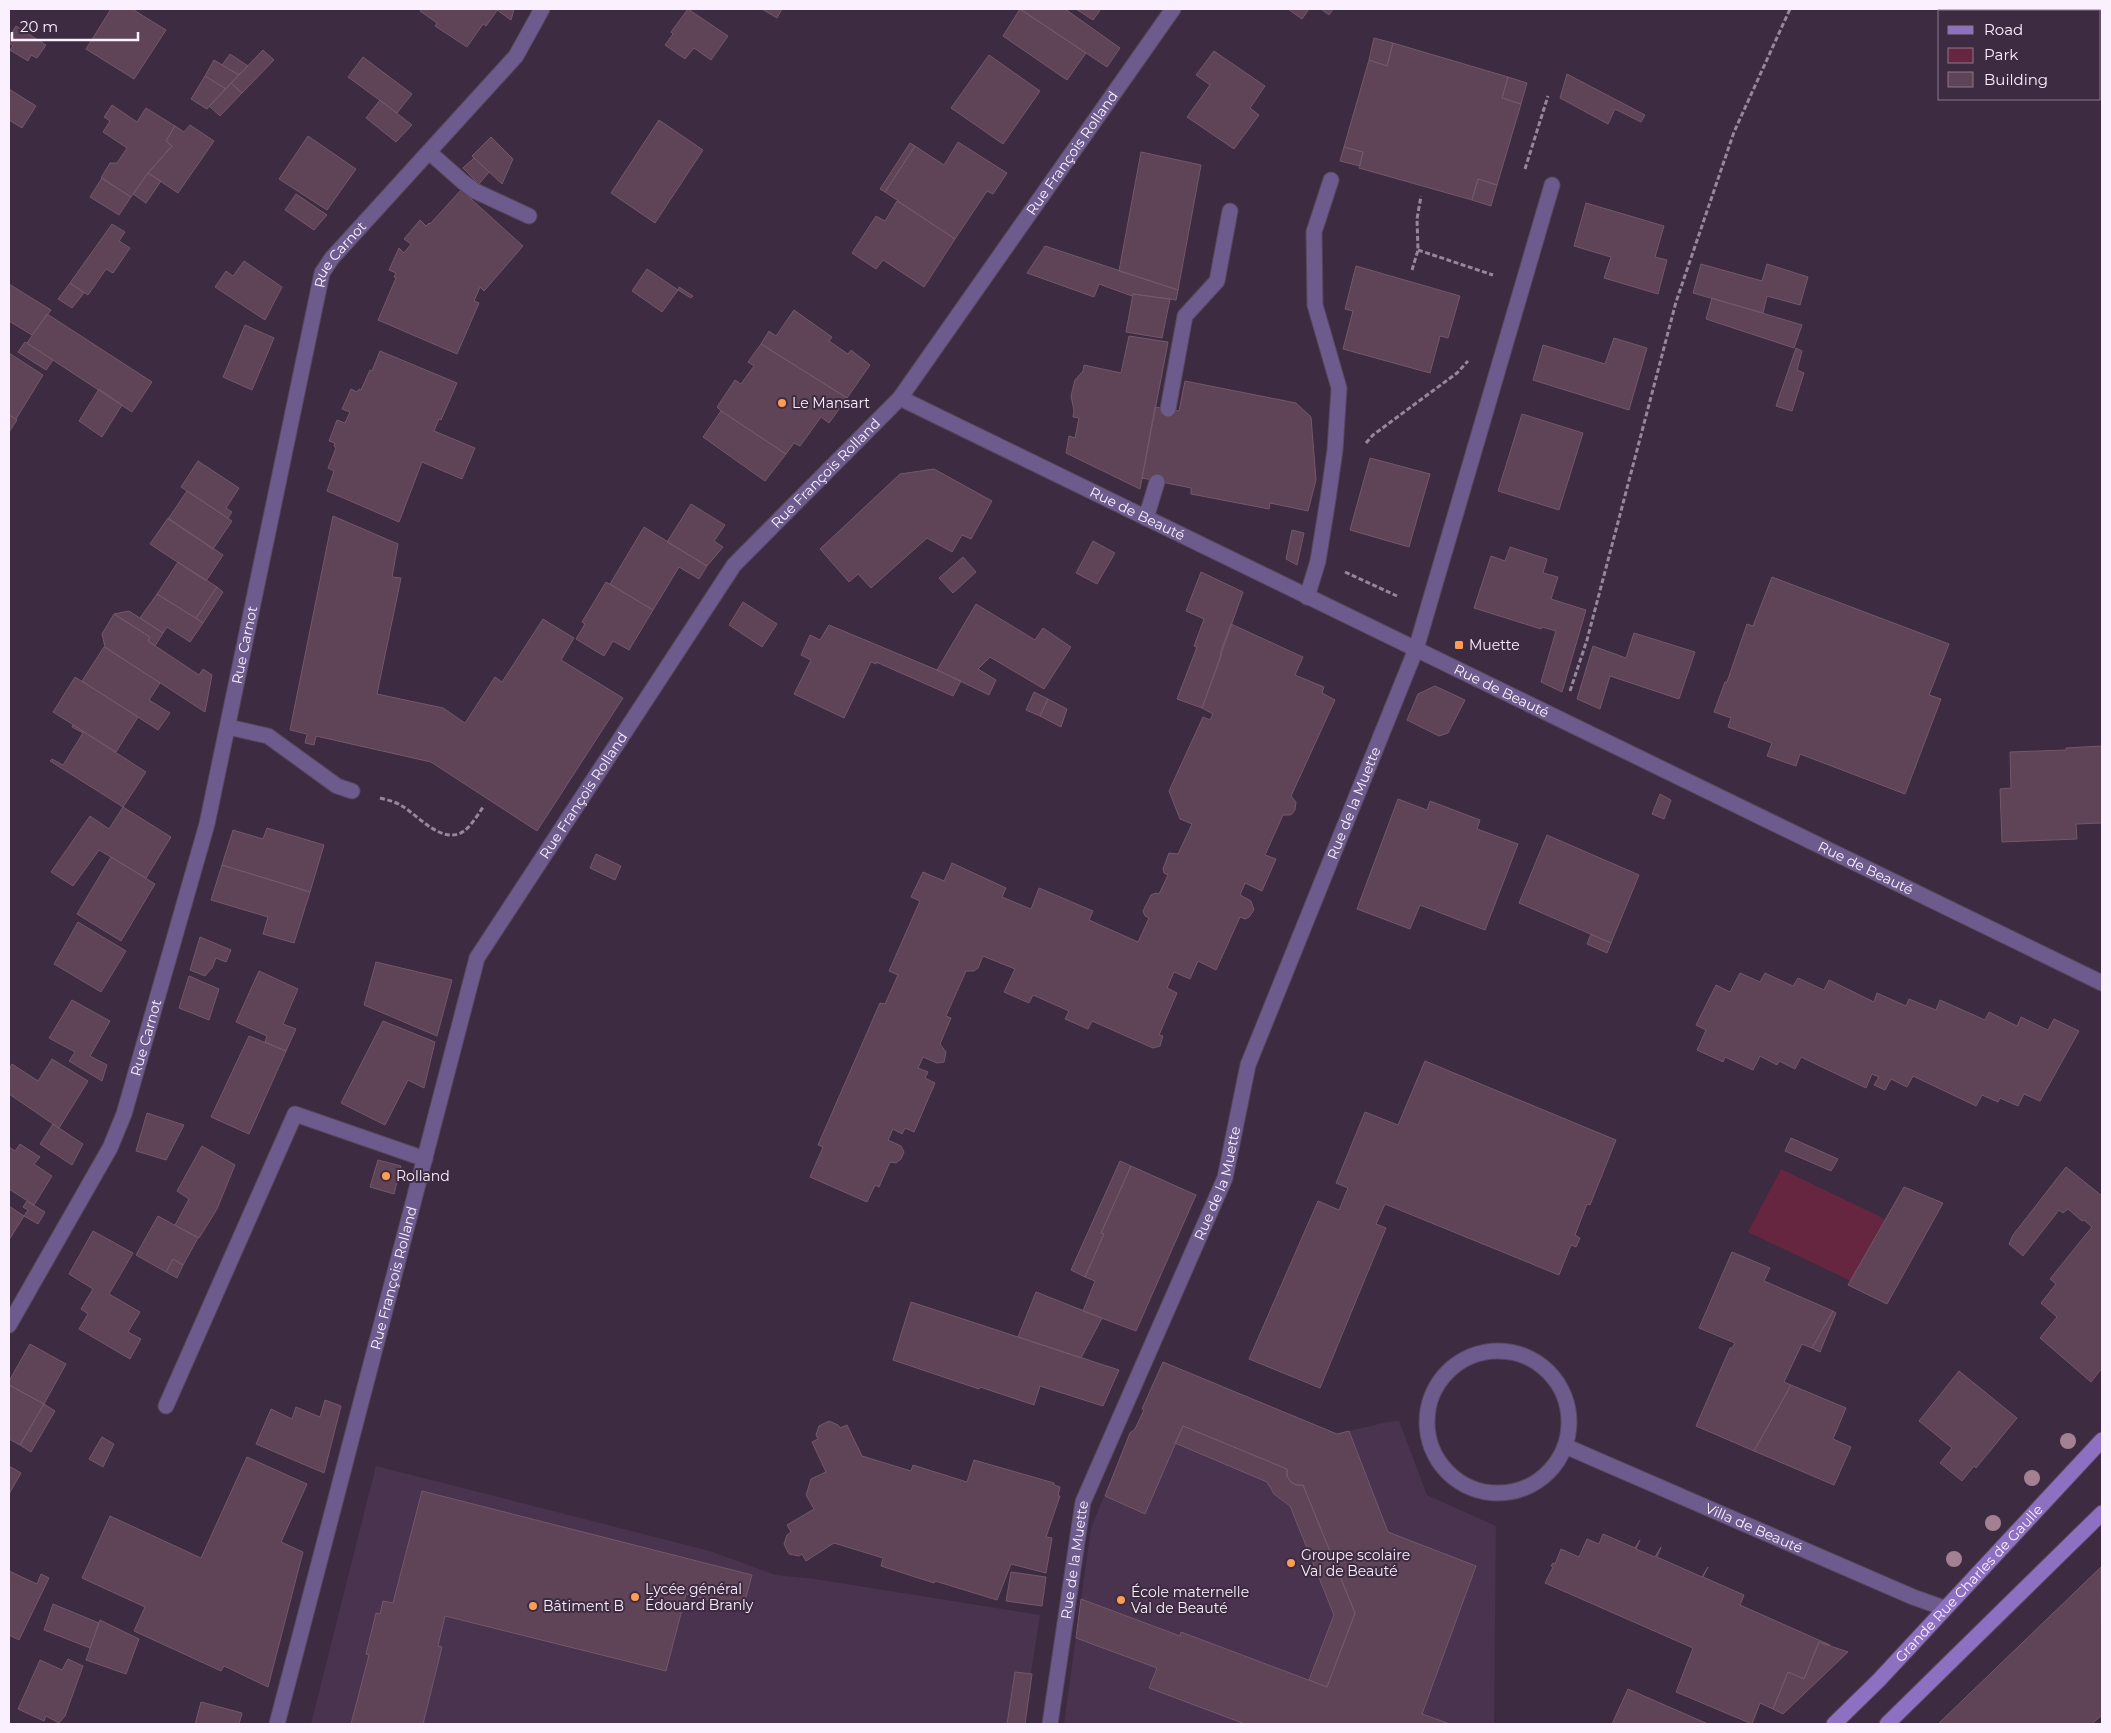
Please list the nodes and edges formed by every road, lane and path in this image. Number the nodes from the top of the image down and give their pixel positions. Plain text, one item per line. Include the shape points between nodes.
1 (542, 9) edge
2 (1173, 9) edge
3 (1790, 9) edge
4 (1548, 96) dead end
5 (429, 152) junction
6 (1525, 172) dead end
7 (1331, 180) dead end
8 (1552, 185) dead end
9 (1421, 196) dead end
10 (1230, 211) dead end
11 (529, 216) dead end
12 (1418, 250) junction
13 (1496, 266) dead end
14 (1412, 270) dead end
15 (1493, 275) junction
16 (1490, 284) dead end
17 (1470, 358) dead end
18 (900, 398) junction
19 (1168, 409) dead end
20 (1364, 446) dead end
21 (1157, 482) dead end
22 (1146, 518) junction
23 (1307, 596) junction
24 (1397, 596) dead end
25 (1322, 604) junction
26 (1416, 649) junction
27 (1561, 720) junction
28 (228, 728) junction
29 (352, 791) dead end
30 (388, 800) dead end
31 (484, 806) dead end
32 (2102, 983) edge
33 (425, 1159) junction
34 (9, 1325) edge
35 (166, 1406) dead end
36 (2102, 1440) edge
37 (1565, 1446) junction
38 (2102, 1513) edge
39 (1944, 1608) junction
40 (277, 1724) edge
41 (1050, 1724) edge
42 (1834, 1724) edge
43 (1887, 1724) edge

1 - 5 street, Rue Carnot via 516,56
2 - 18 street, Rue François Rolland
3 - 27 path via 1734,132 1676,302 1587,640
4 - 6 path
5 - 11 street via 475,191
5 - 28 street, Rue Carnot via 322,273
7 - 23 street via 1314,232 1315,305 1339,396 1328,499 1318,561
8 - 26 street, Rue de la Muette
9 - 12 path via 1417,219
10 - 19 street via 1217,281 1185,316
12 - 14 path
12 - 15 path
13 - 15 path
15 - 16 path
17 - 20 path via 1457,373 1373,435
18 - 22 street, Rue de Beauté
18 - 33 street, Rue François Rolland via 734,565 477,958
21 - 22 street
22 - 23 street, Rue de Beauté
23 - 25 street, Rue de Beauté
24 - 25 path via 1336,568
25 - 26 street, Rue de Beauté
26 - 27 street, Rue de Beauté
26 - 41 street, Rue de la Muette via 1248,1065 1225,1178 1083,1502
27 - 32 street, Rue de Beauté
28 - 29 street via 268,736 337,786
28 - 34 street, Rue Carnot via 207,824 124,1114 110,1148
30 - 31 path via 402,806 437,832 454,835 466,829
33 - 35 street via 295,1114
33 - 40 street, Rue François Rolland
36 - 39 main road, Grande Rue Charles de Gaulle
37 - 37 street via 1570,1422 1565,1398 1553,1376 1534,1360 1511,1352 1487,1351 1464,1359 1444,1375 1431,1395 1426,1418 1428,1440 1437,1461 1452,1478 1472,1490 1494,1494 1517,1492 1538,1482 1555,1466
37 - 39 street, Villa de Beauté
38 - 43 main road
39 - 42 main road, Grande Rue Charles de Gaulle

